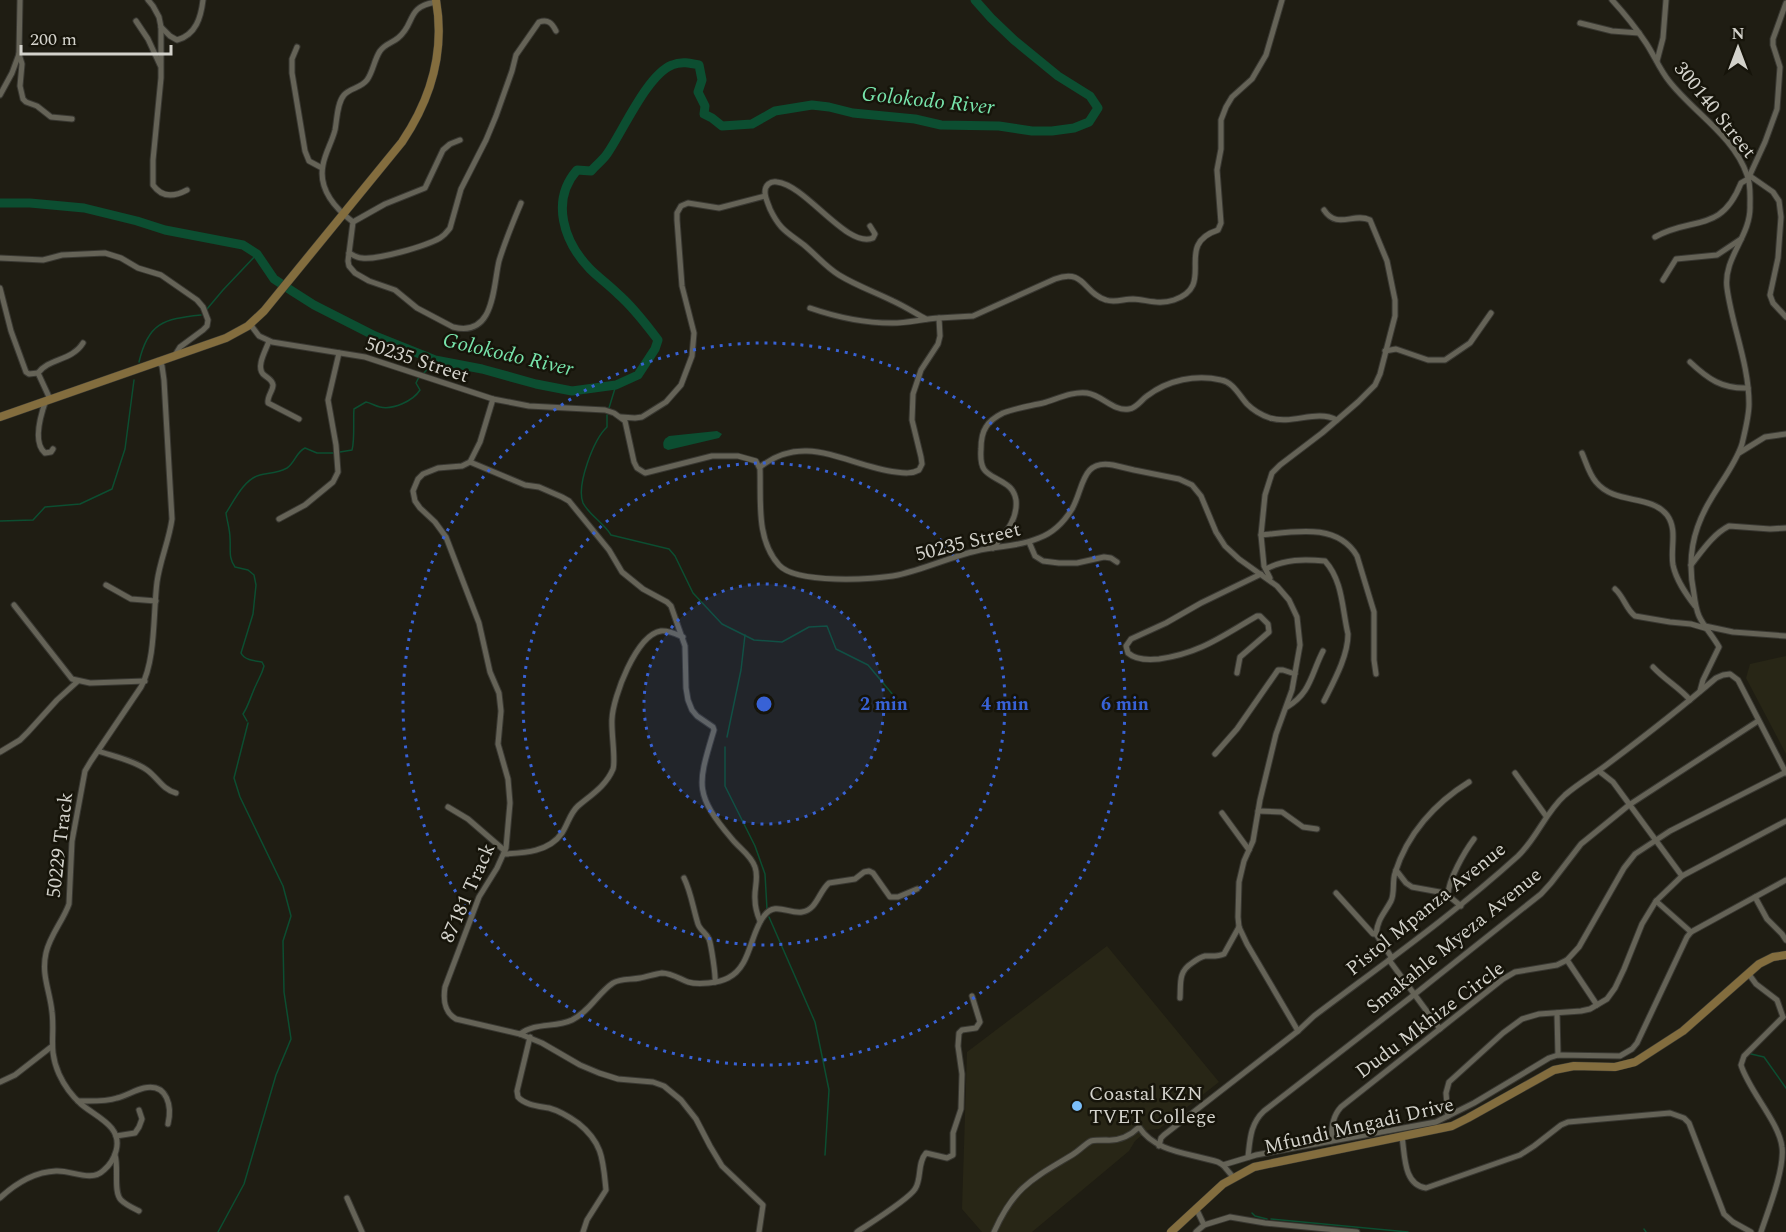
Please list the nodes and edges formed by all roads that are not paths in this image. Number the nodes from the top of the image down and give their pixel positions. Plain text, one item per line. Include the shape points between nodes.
1 (20, 0) edge
2 (148, 0) edge
3 (203, 0) edge
4 (1282, 0) edge
5 (1612, 0) edge
6 (1666, 0) edge
7 (436, 1) edge
8 (1786, 3) edge
9 (136, 21) dead end
10 (1580, 24) dead end
11 (161, 27) junction
12 (556, 31) dead end
13 (1639, 33) junction
14 (297, 47) dead end
15 (19, 54) junction
16 (1657, 61) junction
17 (161, 67) junction
18 (0, 95) edge
19 (72, 119) dead end
20 (460, 140) dead end
21 (322, 168) junction
22 (1749, 178) junction
23 (187, 190) dead end
24 (765, 196) junction
25 (520, 204) dead end
26 (1324, 210) dead end
27 (344, 215) junction
28 (353, 222) junction
29 (870, 226) dead end
30 (1655, 237) dead end
31 (1742, 238) junction
32 (349, 253) junction
33 (0, 258) edge
34 (1664, 280) dead end
35 (0, 288) edge
36 (810, 308) dead end
37 (1491, 313) dead end
38 (1786, 317) edge
39 (939, 318) junction
40 (926, 319) junction
41 (250, 324) junction
42 (269, 341) junction
43 (83, 343) dead end
44 (1385, 351) junction
45 (339, 353) junction
46 (175, 355) junction
47 (158, 361) junction
48 (1690, 362) dead end
49 (38, 373) junction
50 (1748, 388) junction
51 (493, 399) junction
52 (48, 400) junction
53 (0, 417) edge
54 (621, 417) junction
55 (299, 419) dead end
56 (1336, 420) junction
57 (1786, 434) edge
58 (53, 448) dead end
59 (1582, 453) dead end
60 (1738, 454) junction
61 (470, 462) junction
62 (760, 466) junction
63 (279, 519) dead end
64 (1786, 528) edge
65 (1261, 535) junction
66 (1029, 542) junction
67 (993, 548) junction
68 (1117, 562) dead end
69 (1690, 566) junction
70 (1263, 572) junction
71 (106, 585) dead end
72 (1615, 589) dead end
73 (156, 601) junction
74 (14, 605) dead end
75 (1697, 609) junction
76 (1707, 628) junction
77 (1786, 636) edge
78 (683, 637) junction
79 (1323, 651) dead end
80 (1653, 668) dead end
81 (1237, 673) dead end
82 (1295, 674) junction
83 (1376, 674) dead end
84 (78, 681) junction
85 (145, 681) junction
86 (1699, 692) junction
87 (1324, 700) dead end
88 (1690, 700) junction
89 (1287, 707) junction
90 (1758, 721) junction
91 (98, 751) junction
92 (0, 752) edge
93 (1215, 754) dead end
94 (1599, 771) junction
95 (1786, 772) edge
96 (1515, 773) dead end
97 (1469, 782) dead end
98 (176, 793) dead end
99 (1629, 805) junction
100 (448, 807) dead end
101 (1258, 811) junction
102 (1222, 813) dead end
103 (1546, 816) junction
104 (1786, 821) edge
105 (1317, 829) dead end
106 (1474, 839) dead end
107 (1656, 839) junction
108 (1249, 850) junction
109 (504, 852) junction
110 (1396, 870) junction
111 (1682, 876) junction
112 (684, 878) dead end
113 (1786, 880) edge
114 (917, 889) dead end
115 (1336, 893) dead end
116 (1448, 894) junction
117 (1755, 897) junction
118 (1656, 901) junction
119 (1461, 906) junction
120 (760, 921) junction
121 (1239, 927) junction
122 (1691, 932) junction
123 (1376, 934) junction
124 (1786, 940) edge
125 (1786, 955) edge
126 (1391, 959) junction
127 (1567, 960) junction
128 (1748, 973) junction
129 (715, 982) junction
130 (1415, 994) junction
131 (972, 996) dead end
132 (1180, 998) dead end
133 (1597, 1005) junction
134 (1557, 1013) junction
135 (1784, 1018) edge
136 (1440, 1029) junction
137 (1298, 1031) junction
138 (520, 1034) junction
139 (530, 1037) junction
140 (51, 1047) junction
141 (1558, 1055) junction
142 (0, 1082) edge
143 (78, 1101) junction
144 (139, 1110) dead end
145 (1449, 1116) junction
146 (168, 1124) dead end
147 (117, 1136) junction
148 (1402, 1137) junction
149 (1331, 1141) junction
150 (1159, 1146) junction
151 (115, 1155) junction
152 (1248, 1157) junction
153 (1224, 1165) junction
154 (1233, 1177) junction
155 (0, 1198) edge
156 (347, 1198) dead end
157 (1196, 1208) junction
158 (139, 1211) dead end
159 (1204, 1225) junction
160 (362, 1232) edge
161 (583, 1232) edge
162 (759, 1232) edge
163 (857, 1232) edge
164 (994, 1232) edge
165 (1171, 1232) edge
166 (1196, 1232) edge
167 (1357, 1232) edge
168 (1751, 1232) edge
169 (1761, 1232) edge

1 - 15 street
2 - 11 street
3 - 11 street via 201,14 190,34 173,39
4 - 39 street via 1266,55 1223,114 1217,170 1221,223 1218,230 1204,236 1196,249 1195,283 1189,293 1165,303 1110,301 1068,275 973,316
5 - 13 street, 300140 Street
6 - 16 street
7 - 21 street via 415,12 400,36 380,51 366,80 342,97
7 - 27 street via 438,49 422,109 402,142
8 - 22 street via 1773,39 1780,67 1777,109
9 - 17 street
10 - 13 street
11 - 17 street
12 - 32 street via 550,22 539,22 516,55 496,116 461,189 447,233 437,240 376,257 360,258
13 - 16 street, 300140 Street
14 - 21 street via 292,73 304,151 309,161
15 - 18 street
15 - 19 street via 23,99 51,117
16 - 22 street, 300140 Street via 1680,95 1733,149
17 - 23 street via 153,185 171,196
20 - 28 street via 443,150 425,188 384,204
21 - 27 street via 328,195
22 - 30 street via 1741,183 1728,207 1711,220
22 - 31 street, 300140 Street via 1750,211
22 - 38 street via 1773,192 1779,201 1778,258 1770,295
24 - 29 street via 765,187 775,181 791,187 861,239 873,238
24 - 40 street via 779,226 838,274
24 - 54 street via 719,208 681,206 677,213 680,269 694,333 692,356 681,385 666,402 642,417
25 - 32 street via 500,261 493,298 485,317 473,327 453,327 417,308 395,290 355,273
26 - 44 street via 1333,219 1368,219 1376,232 1395,300 1395,316
27 - 28 street
27 - 41 street
28 - 32 street
31 - 34 street via 1718,255 1676,260
31 - 50 street, 300140 Street via 1726,276
33 - 46 street via 43,260 105,253 161,276 197,300 208,320 207,326
35 - 49 street via 26,372
36 - 40 street via 877,322
37 - 44 street via 1470,344 1445,360
39 - 40 street
39 - 62 street via 939,340 921,370 913,394 912,420 922,464 919,470 892,471 805,451 782,453
41 - 42 street
41 - 46 street via 226,338
42 - 45 street, 50235 Street
42 - 55 street via 260,366 273,384 268,403
43 - 49 street via 75,353
44 - 56 street via 1375,385
45 - 51 street, 50235 Street via 365,357
45 - 63 street via 328,400 338,472 333,482 305,505
46 - 47 street
47 - 52 street
47 - 73 street, 50229 Track via 164,380 172,519
48 - 50 street via 1727,387
49 - 52 street
50 - 60 street, 300140 Street via 1749,409
51 - 54 street, 50235 Street via 529,406 605,410
51 - 61 street
52 - 53 street
52 - 58 street via 39,419 39,442 45,453
54 - 62 street via 626,421 634,462 645,473 712,456 738,456
56 - 65 street via 1272,473 1266,489
56 - 67 street via 1323,415 1276,420 1254,410 1226,381 1190,378 1153,392 1130,409 1084,393 1004,412 985,428 980,458 986,472 1015,494 1015,518
57 - 60 street via 1765,437
59 - 75 street via 1601,487 1656,506 1667,515 1673,533 1674,569
60 - 69 street, 300140 Street via 1699,520
61 - 78 street via 568,501 622,572 668,602
61 - 109 street, 87181 Track via 423,474 413,491 420,508 446,537 479,623 499,693 498,744 508,778 510,803
62 - 67 street, 50235 Street via 765,541 772,557 790,573 838,579 885,577
64 - 69 street via 1729,526
65 - 70 street
65 - 83 street via 1312,531 1334,535 1353,549 1374,612
66 - 67 street, 50235 Street
66 - 68 street via 1042,561 1077,562 1104,557
66 - 70 street, 50235 Street via 1059,525 1072,509 1088,471 1095,465 1107,464 1192,485 1225,546
69 - 75 street, 300140 Street
70 - 81 street via 1131,639 1126,646 1128,653 1137,658 1174,657 1196,651 1260,616 1268,624 1269,632 1240,657
70 - 82 street, 50235 Street via 1289,600 1297,617 1300,645
70 - 87 street via 1278,563 1306,559 1325,561 1332,568 1348,642
71 - 73 street via 131,599
72 - 76 street via 1635,616
73 - 85 street, 50229 Track
74 - 84 street via 68,675
75 - 76 street, 300140 Street
76 - 77 street
76 - 86 street, 300140 Street via 1719,647
78 - 109 street via 658,632 641,645 630,663 613,710 613,770 597,791 574,810 557,839 548,845 537,850
78 - 120 street via 688,700 692,710 714,730 701,776 702,788 710,811 755,868 755,900
79 - 89 street via 1307,688
80 - 88 street
82 - 89 street, 50235 Street
82 - 93 street via 1278,670
84 - 85 street
84 - 92 street via 20,740
85 - 91 street, 50229 Track
86 - 88 street, Pistol Mpanza Avenue
86 - 90 street, Pistol Mpanza Avenue via 1716,678 1730,674 1743,688
88 - 94 street, Pistol Mpanza Avenue
89 - 101 street, 50235 Street via 1276,734
90 - 95 street, Pistol Mpanza Avenue
90 - 99 street, Smakahle Myeza Avenue
91 - 98 street via 145,769 168,791
91 - 140 street, 50229 Track via 86,771 76,815 69,904 46,955 44,975 53,1015
94 - 99 street via 1613,782
94 - 103 street, Pistol Mpanza Avenue via 1569,791
95 - 107 street
96 - 103 street
97 - 110 street via 1447,796 1417,828
99 - 107 street
99 - 130 street, Smakahle Myeza Avenue via 1581,844 1546,889
100 - 109 street via 468,819
101 - 105 street via 1282,812 1303,827
101 - 108 street, 50235 Street
102 - 108 street
103 - 119 street, Pistol Mpanza Avenue via 1519,854
104 - 111 street
106 - 116 street via 1449,884
107 - 111 street
107 - 127 street via 1629,860 1579,947
108 - 121 street, 50235 Street via 1239,882
109 - 138 street, 87181 Track via 476,903 445,987 444,1001 448,1013 456,1019
110 - 116 street via 1412,887
110 - 123 street via 1391,900 1378,922
111 - 118 street
112 - 129 street via 699,927 710,942
113 - 117 street
114 - 120 street via 890,897 873,873 867,871 855,879 829,883 806,911 777,908
115 - 123 street
116 - 119 street
117 - 122 street
117 - 124 street via 1767,919
118 - 122 street
118 - 133 street via 1641,924 1615,988
119 - 126 street, Pistol Mpanza Avenue
120 - 129 street via 743,963 729,978
121 - 132 street via 1224,954 1204,956 1184,969
121 - 137 street, 50235 Street
122 - 141 street via 1632,1050 1612,1057
123 - 126 street
125 - 128 street, Mfundi Mngadi Drive via 1765,960
126 - 130 street
126 - 137 street, Pistol Mpanza Avenue
127 - 133 street
127 - 136 street, Dudu Mkhize Circle via 1515,972
128 - 135 street via 1777,1000
128 - 148 street, Mfundi Mngadi Drive via 1683,1031 1635,1062 1615,1067 1563,1067 1460,1122
129 - 138 street via 692,983 662,973 618,981 584,1013
130 - 136 street
130 - 152 street, Smakahle Myeza Avenue via 1259,1116 1252,1128
131 - 163 street via 980,1022 976,1028 962,1030 958,1037 962,1086 960,1114 952,1133 952,1155 947,1158 926,1153 913,1193
133 - 134 street
134 - 141 street
134 - 145 street via 1522,1019 1453,1077 1446,1087
135 - 169 street via 1742,1060 1743,1071 1783,1148
136 - 149 street, Dudu Mkhize Circle via 1341,1107 1332,1122
137 - 150 street, Pistol Mpanza Avenue via 1164,1135
138 - 139 street, 87181 Track
139 - 161 street via 518,1097 571,1118 595,1140 602,1159 606,1190
139 - 162 street, 87181 Track via 598,1073 659,1084 681,1100 722,1166 764,1205
140 - 142 street
140 - 143 street, 50229 Track via 59,1074
141 - 145 street
143 - 146 street via 109,1100 150,1088 164,1094 168,1101
143 - 147 street, 50229 Track
144 - 147 street via 142,1119 135,1133
145 - 149 street via 1427,1124
147 - 151 street
148 - 154 street, Mfundi Mngadi Drive via 1263,1164
148 - 168 street via 1412,1182 1426,1188 1520,1155 1568,1122 1678,1114 1689,1123 1724,1214
149 - 152 street
150 - 153 street
150 - 164 street via 1139,1127 1120,1140 1091,1141 1026,1184 1007,1206
151 - 155 street via 100,1174 35,1174
151 - 158 street via 119,1197
152 - 153 street
153 - 154 street
154 - 157 street, Mfundi Mngadi Drive
156 - 160 street
157 - 159 street
157 - 165 street, Mfundi Mngadi Drive
159 - 166 street
159 - 167 street via 1235,1217

